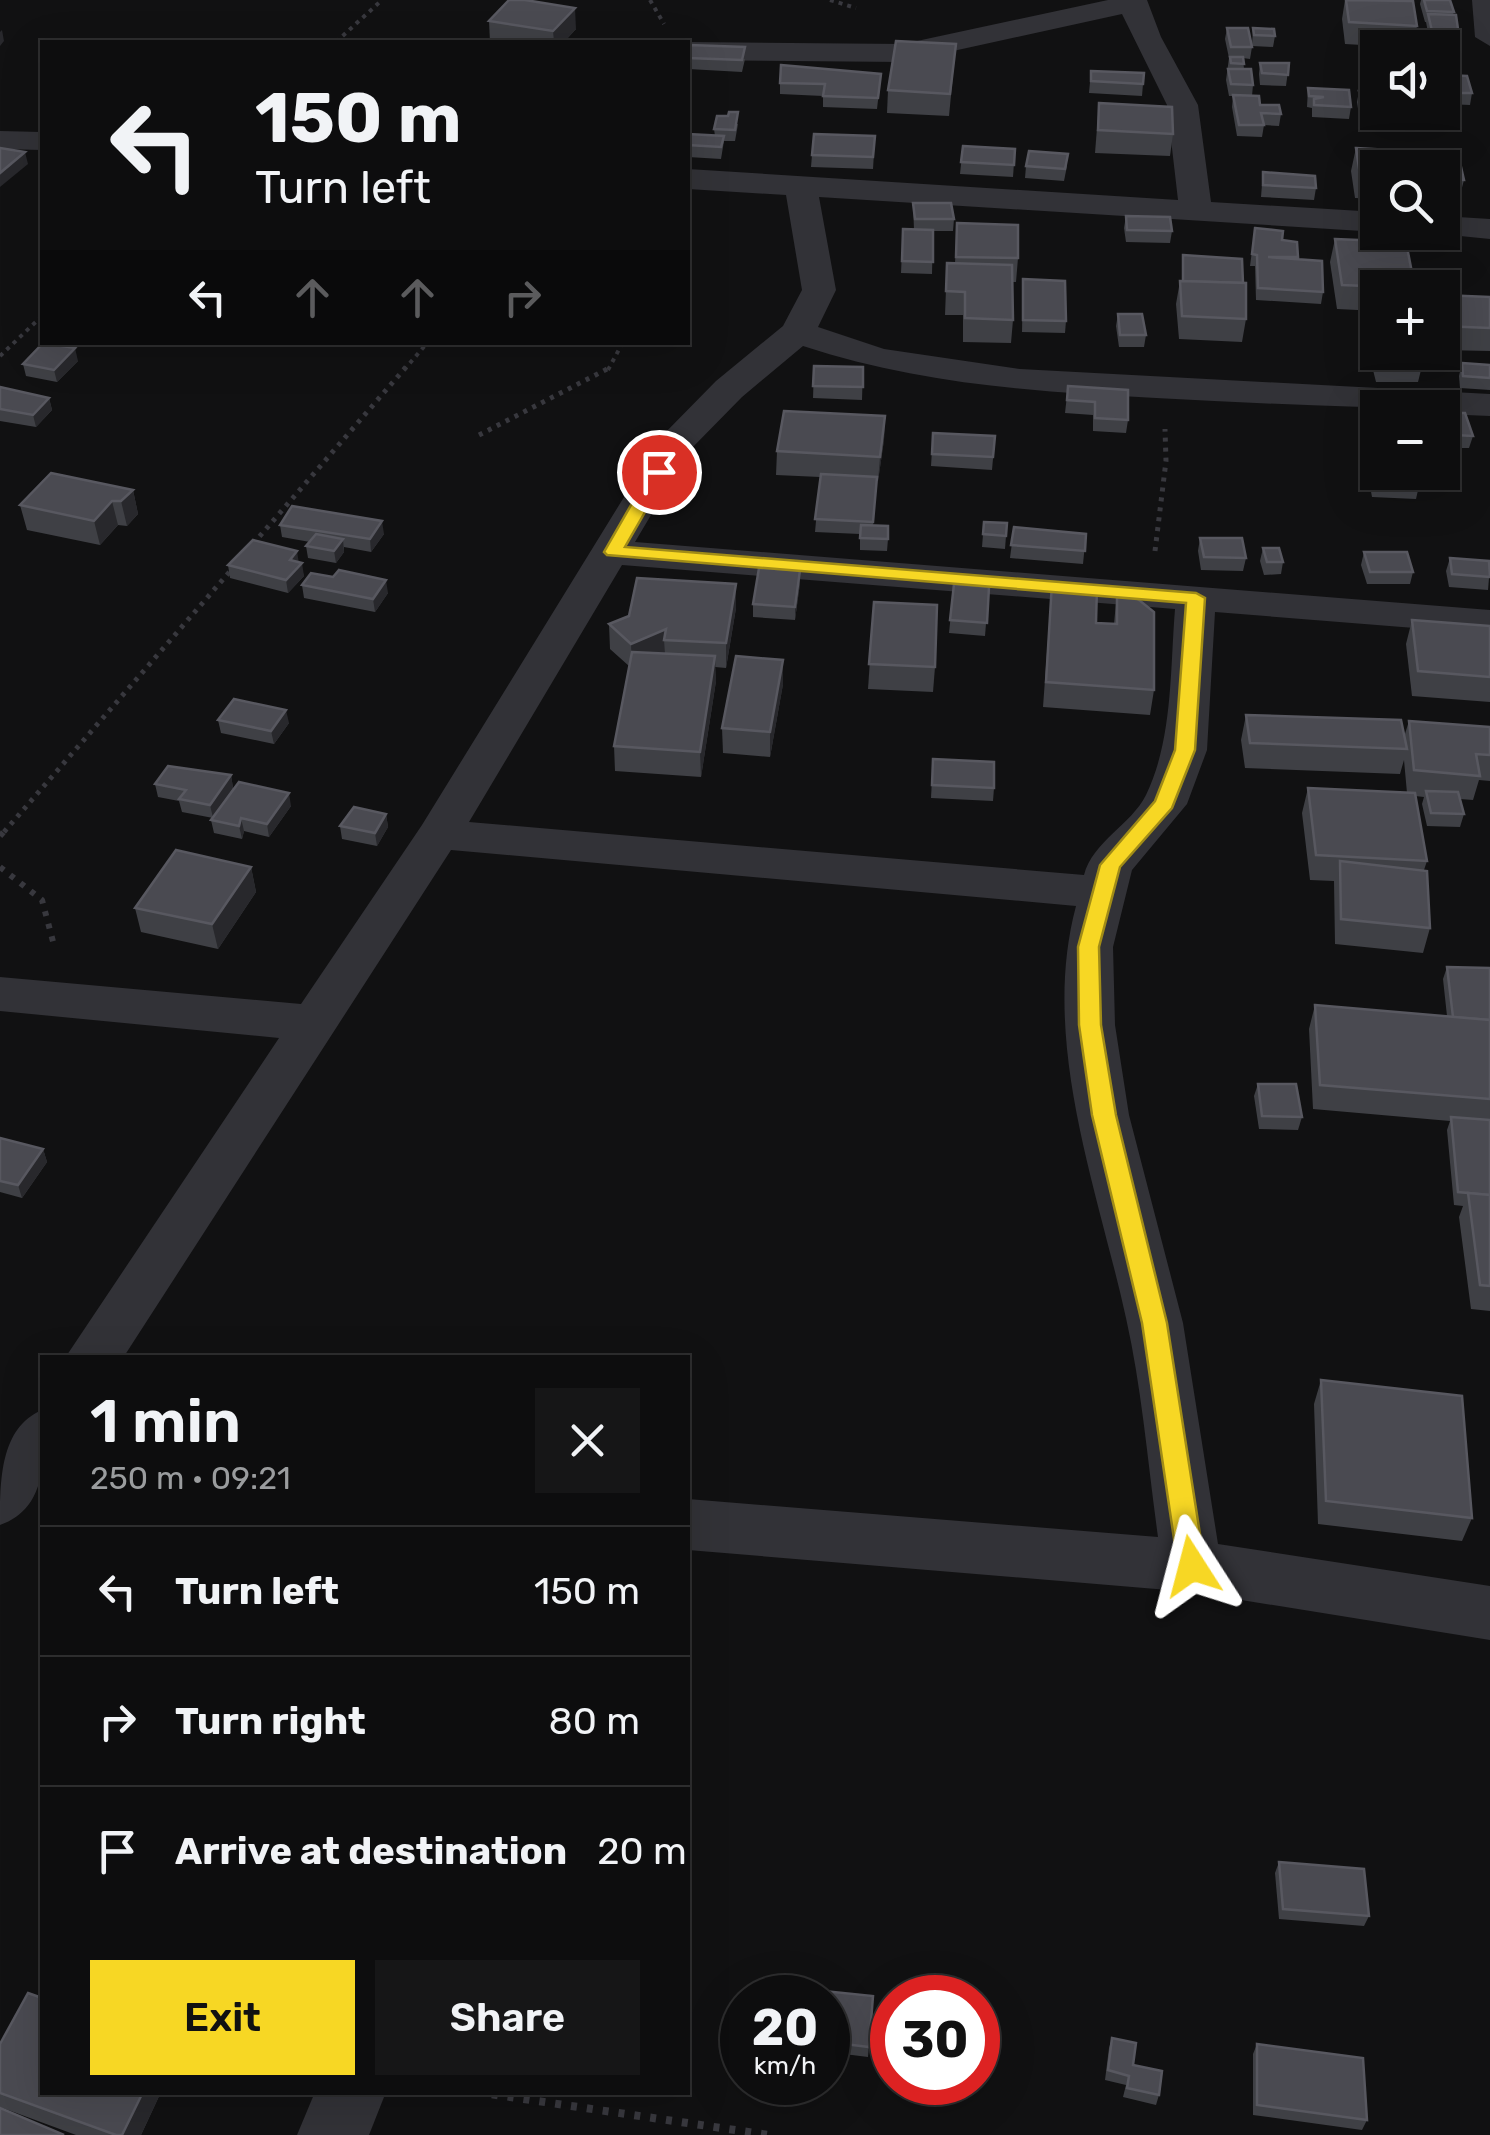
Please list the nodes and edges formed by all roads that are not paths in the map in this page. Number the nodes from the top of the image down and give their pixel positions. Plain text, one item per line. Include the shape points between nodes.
1 (1486, 0) edge
2 (1133, 1) edge
3 (1490, 37) edge
4 (690, 51) edge
5 (0, 140) edge
6 (40, 142) edge
7 (690, 179) edge
8 (801, 188) junction
9 (1195, 210) junction
10 (1360, 221) edge
11 (1460, 227) edge
12 (1490, 229) edge
13 (798, 332) junction
14 (1490, 405) edge
15 (613, 552) junction
16 (1172, 597) junction
17 (1490, 622) edge
18 (440, 834) junction
19 (1100, 892) junction
20 (0, 994) edge
21 (311, 1024) junction
22 (95, 1355) edge
23 (39, 1445) edge
24 (0, 1500) edge
25 (690, 1525) edge
26 (1192, 1566) junction
27 (1490, 1613) edge
28 (350, 2095) edge
29 (333, 2135) edge

1 - 3 street
2 - 4 street via 903,52
2 - 9 street via 1148,46 1178,94
5 - 6 street
7 - 8 street
8 - 9 street
8 - 13 street via 819,290
9 - 10 street
11 - 12 street
13 - 14 street via 878,359 1020,380
13 - 15 street via 729,388 674,446
15 - 16 street
15 - 18 street
16 - 17 street
16 - 19 street via 1185,750 1165,804 1110,865
18 - 19 street
18 - 21 street
19 - 26 street via 1088,947 1090,1025 1104,1115 1154,1323
20 - 21 street
21 - 22 street
23 - 24 street
25 - 26 street
26 - 27 street
28 - 29 street

